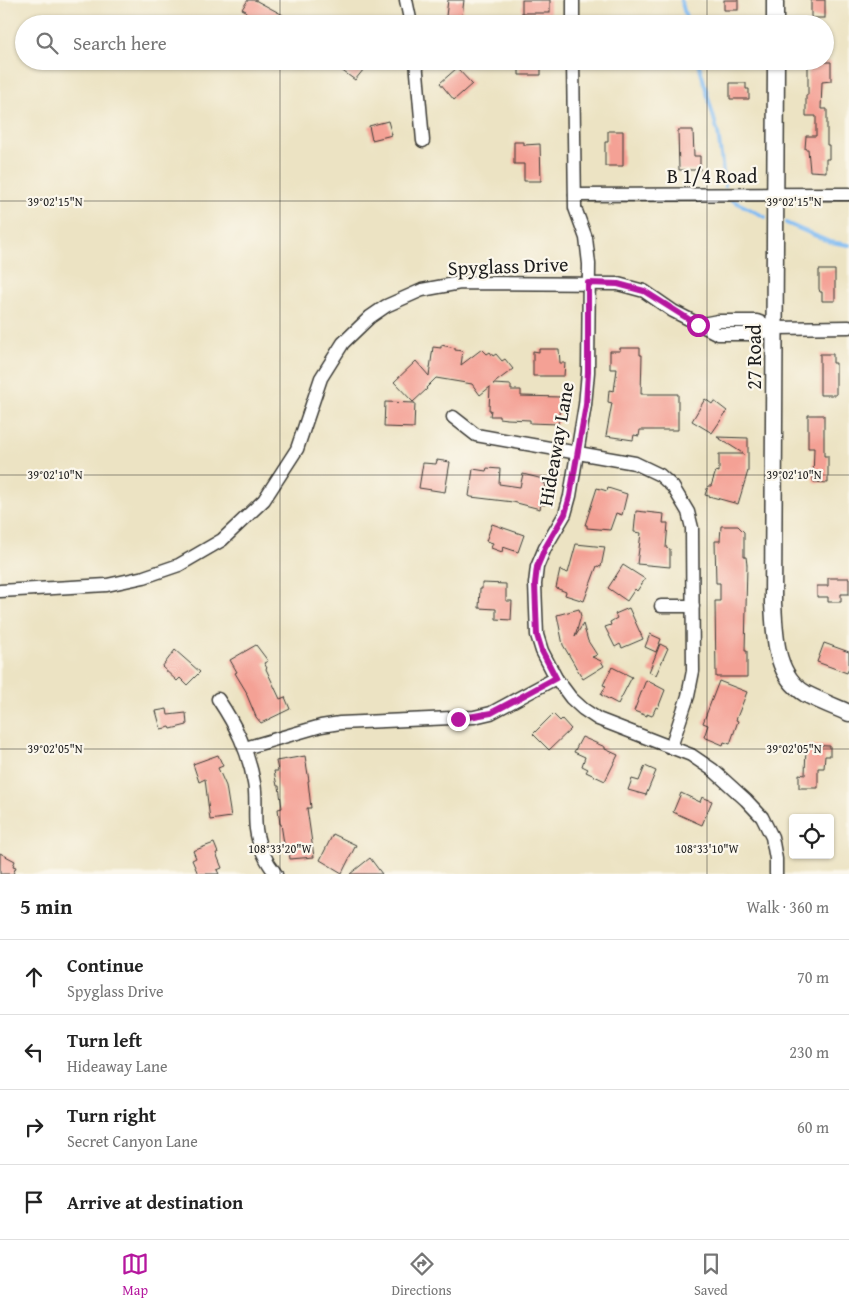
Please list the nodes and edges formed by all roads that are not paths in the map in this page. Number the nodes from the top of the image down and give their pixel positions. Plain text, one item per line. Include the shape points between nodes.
1 (406, 0) edge
2 (573, 0) edge
3 (775, 0) edge
4 (409, 15) edge
5 (573, 15) edge
6 (776, 15) edge
7 (417, 70) edge
8 (573, 70) edge
9 (776, 70) edge
10 (423, 142) dead end
11 (776, 194) junction
12 (849, 194) edge
13 (575, 195) junction
14 (588, 283) junction
15 (849, 327) edge
16 (775, 328) junction
17 (453, 417) dead end
18 (577, 452) junction
19 (0, 591) edge
20 (661, 606) dead end
21 (693, 606) junction
22 (556, 678) junction
23 (218, 699) dead end
24 (849, 713) edge
25 (671, 747) junction
26 (245, 748) junction
27 (276, 874) edge
28 (776, 874) edge

1 - 4 street
2 - 5 street
3 - 6 street
7 - 10 street
8 - 13 street, Hideaway Lane
9 - 11 street, 27 Road
11 - 12 street, B 1/4 Road
11 - 13 street, B 1/4 Road
11 - 16 street, 27 Road
13 - 14 street, Hideaway Lane via 574,208 586,238
14 - 16 street, Spyglass Drive via 618,284 644,291 718,334 758,334
14 - 18 street, Hideaway Lane via 586,405
14 - 19 street, Spyglass Drive via 460,283 422,290 386,306 343,343 321,378 297,449 264,500 222,540 179,565 107,586
15 - 16 street, Spyglass Drive
16 - 24 street, 27 Road via 773,603 777,653 787,676 805,693
17 - 18 street via 476,435
18 - 21 street via 635,463 660,475 673,486 688,512 692,528
18 - 22 street, Hideaway Lane via 565,514 537,567 535,584 537,635
20 - 21 street
21 - 25 street via 693,671
22 - 25 street, Hideaway Lane via 571,698 598,719
22 - 26 street via 491,713 474,717 340,723
23 - 26 street
25 - 28 street, Hideaway Lane via 691,755 713,770 762,817 772,836
26 - 27 street via 255,784 257,835 265,858

